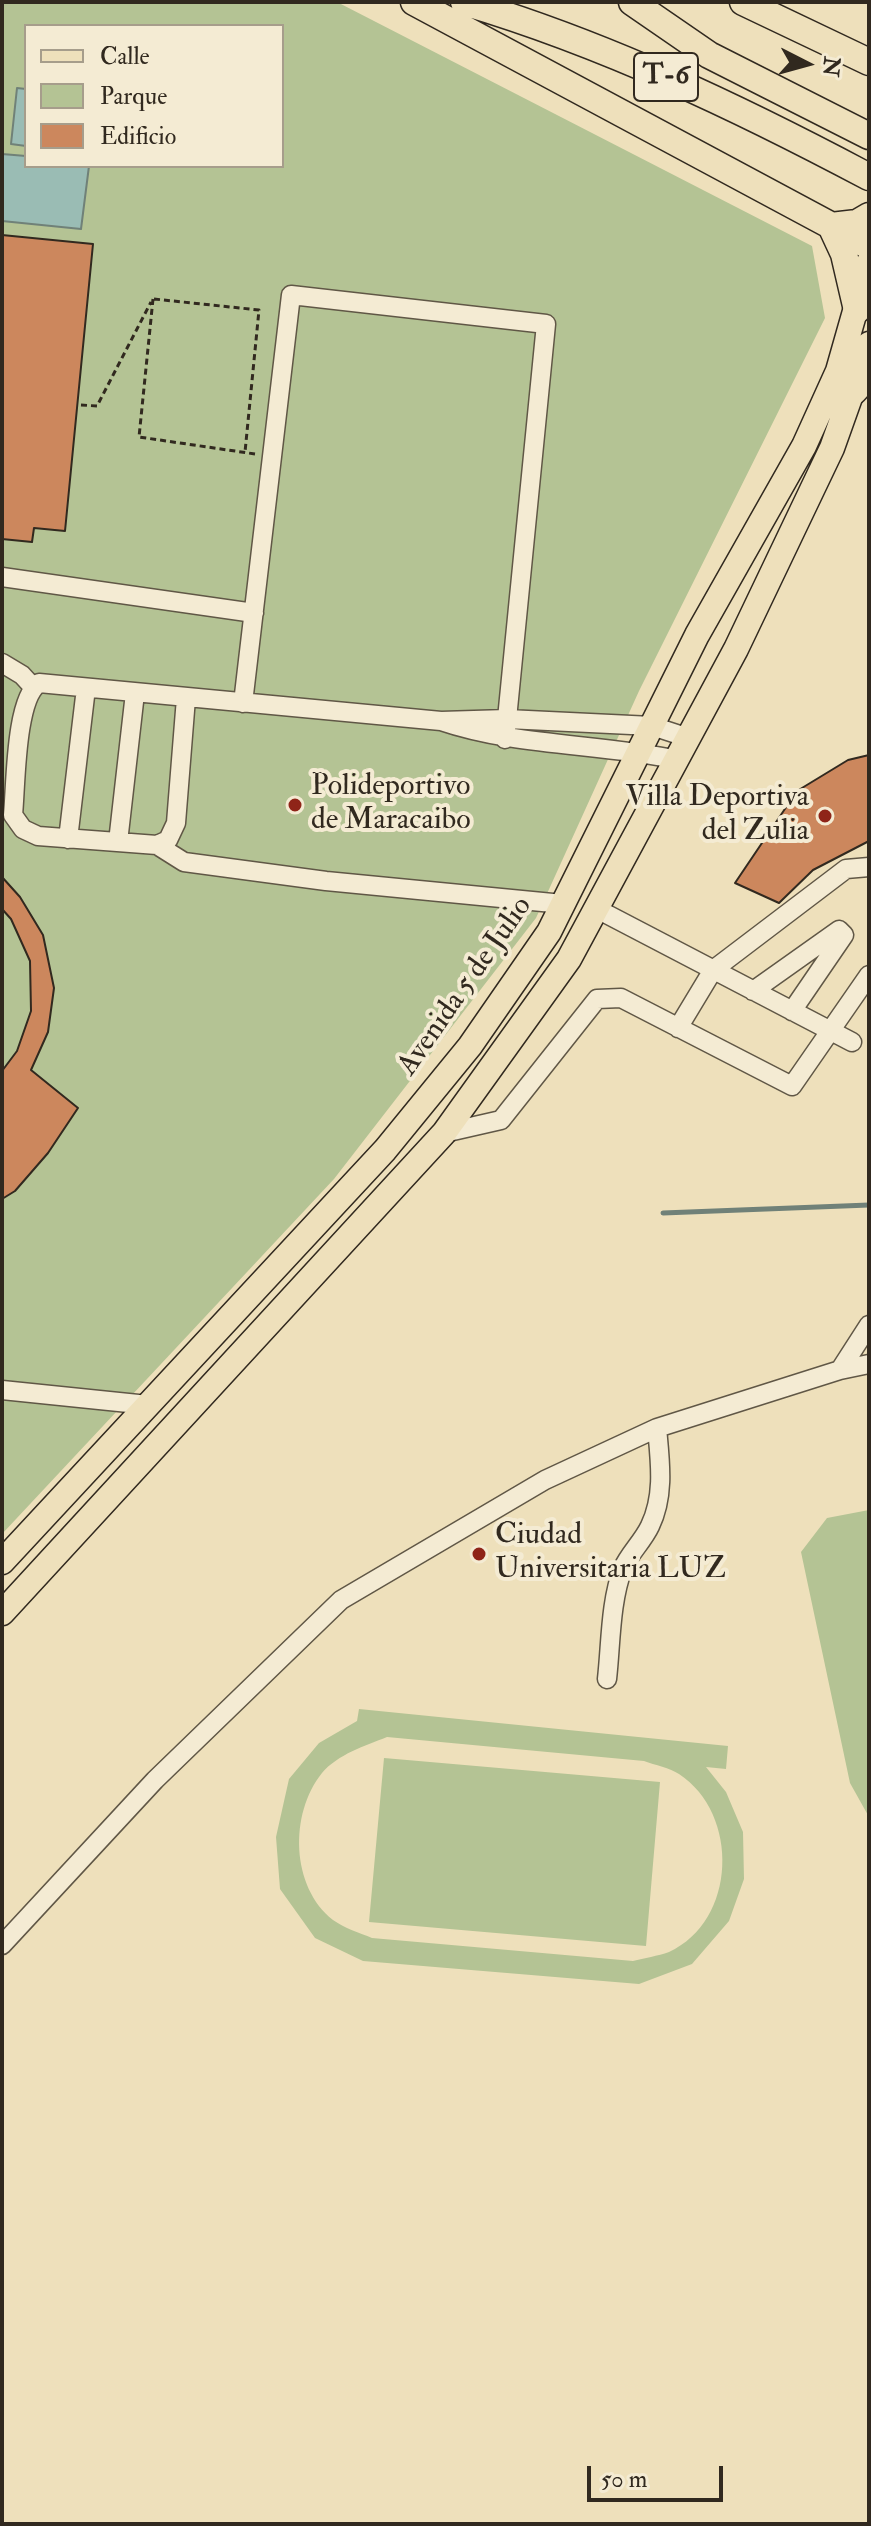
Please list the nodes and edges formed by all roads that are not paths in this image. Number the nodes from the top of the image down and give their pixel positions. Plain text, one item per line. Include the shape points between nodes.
1 (414, 2) edge
2 (464, 2) edge
3 (632, 2) edge
4 (743, 2) edge
5 (869, 62) edge
6 (869, 136) edge
7 (864, 174) edge
8 (869, 216) edge
9 (831, 226) junction
10 (869, 246) edge
11 (869, 262) edge
12 (857, 310) junction
13 (869, 344) edge
14 (862, 383) edge
15 (2, 577) edge
16 (254, 613) junction
17 (2, 663) edge
18 (33, 687) junction
19 (86, 688) junction
20 (135, 693) junction
21 (186, 698) junction
22 (243, 703) junction
23 (507, 719) junction
24 (441, 721) junction
25 (652, 726) junction
26 (689, 738) junction
27 (505, 739) junction
28 (640, 751) junction
29 (678, 760) junction
30 (68, 839) junction
31 (118, 842) junction
32 (157, 845) junction
33 (869, 867) edge
34 (563, 904) junction
35 (597, 909) junction
36 (713, 970) junction
37 (869, 975) edge
38 (753, 991) junction
39 (792, 1011) junction
40 (678, 1028) junction
41 (830, 1031) junction
42 (852, 1042) dead end
43 (444, 1133) junction
44 (869, 1325) edge
45 (869, 1364) edge
46 (840, 1370) junction
47 (2, 1390) edge
48 (148, 1405) junction
49 (657, 1428) junction
50 (170, 1431) junction
51 (2, 1562) edge
52 (2, 1613) edge
53 (607, 1679) dead end
54 (2, 1945) edge

1 - 9 highway
2 - 7 highway, T-6 via 572,36
3 - 6 highway, T-6 via 709,55
4 - 5 highway
8 - 9 highway
9 - 10 highway
9 - 12 highway via 844,254
11 - 12 main road, Avenida 5 de Julio
12 - 25 main road, Avenida 5 de Julio via 838,371 804,446
13 - 14 main road
14 - 26 main road
15 - 16 lane
16 - 22 lane
16 - 23 lane via 291,295 546,324
17 - 18 lane
18 - 19 lane via 39,683
18 - 30 lane via 23,717 13,815 23,829 38,836
19 - 20 lane
19 - 30 lane
20 - 21 lane
20 - 31 lane
21 - 22 lane
21 - 32 lane via 176,823 168,840
22 - 24 lane
23 - 24 lane
23 - 25 lane
23 - 27 lane
24 - 27 lane
25 - 26 lane
25 - 28 main road, Avenida 5 de Julio
26 - 29 main road
27 - 28 lane
28 - 29 lane
28 - 34 main road, Avenida 5 de Julio
29 - 35 main road
30 - 31 lane
31 - 32 lane
32 - 34 lane via 184,862
33 - 36 lane via 846,869
34 - 48 main road, Avenida 5 de Julio via 470,1046 385,1150
35 - 36 lane
35 - 43 main road via 569,959
36 - 38 lane
36 - 40 lane
37 - 41 lane
38 - 39 lane
38 - 39 lane via 839,930 844,935
39 - 41 lane
40 - 41 lane via 792,1086
40 - 43 lane via 621,998 597,999 501,1120
41 - 42 lane
43 - 50 main road
44 - 46 lane
45 - 46 lane
46 - 49 lane
47 - 48 lane
48 - 50 main road
48 - 51 main road, Avenida 5 de Julio
49 - 53 lane via 659,1502 624,1565
49 - 54 lane via 545,1480 341,1600 155,1780
50 - 52 main road

